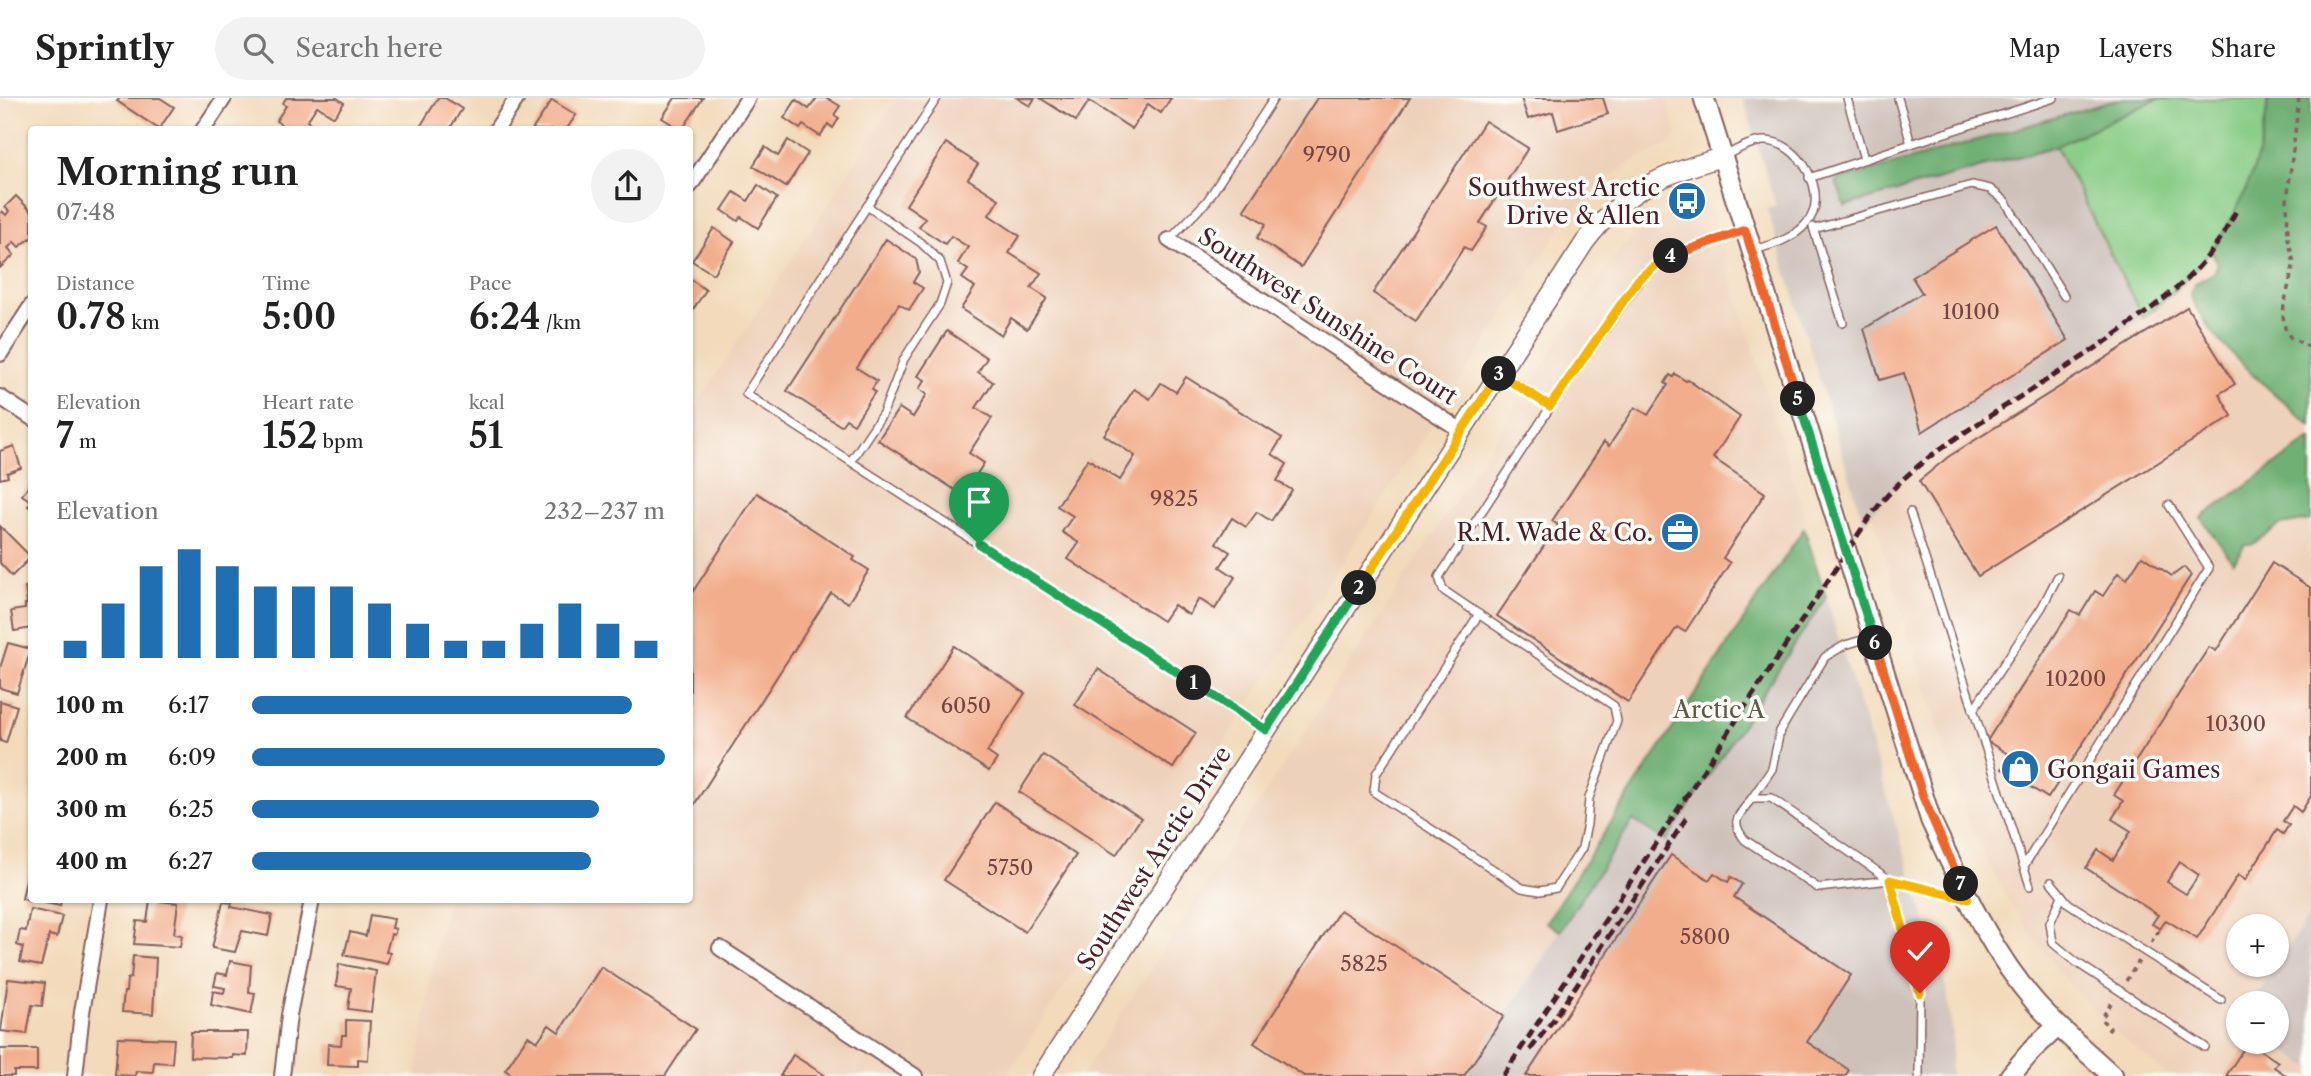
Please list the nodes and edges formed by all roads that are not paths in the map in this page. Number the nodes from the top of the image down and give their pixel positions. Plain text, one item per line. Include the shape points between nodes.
1 (224, 98) edge
2 (517, 98) edge
3 (748, 98) edge
4 (937, 98) edge
5 (1274, 98) edge
6 (1704, 98) edge
7 (1847, 98) edge
8 (1898, 98) edge
9 (2054, 98) edge
10 (206, 126) edge
11 (499, 126) edge
12 (1911, 144) junction
13 (1722, 157) junction
14 (1864, 159) junction
15 (1810, 178) junction
16 (693, 181) edge
17 (867, 206) junction
18 (1810, 218) junction
19 (1814, 229) junction
20 (1745, 230) junction
21 (1169, 240) joint
22 (1752, 250) junction
23 (2064, 296) dead end
24 (28, 311) edge
25 (1843, 323) dead end
26 (0, 354) edge
27 (1499, 373) junction
28 (0, 397) edge
29 (1550, 406) junction
30 (28, 415) edge
31 (1462, 431) junction
32 (851, 461) junction
33 (2169, 505) dead end
34 (1910, 512) dead end
35 (2058, 576) dead end
36 (1479, 614) junction
37 (1873, 637) junction
38 (1973, 710) junction
39 (1266, 730) junction
40 (1752, 797) junction
41 (2024, 866) junction
42 (1890, 880) junction
43 (2051, 882) dead end
44 (2030, 887) dead end
45 (2062, 896) junction
46 (1968, 899) junction
47 (101, 903) edge
48 (311, 903) edge
49 (720, 948) dead end
50 (2221, 1000) dead end
51 (2058, 1026) junction
52 (2205, 1048) dead end
53 (75, 1076) edge
54 (282, 1076) edge
55 (915, 1076) edge
56 (1041, 1076) edge
57 (1919, 1076) edge
58 (2010, 1076) edge
59 (2113, 1076) edge

1 - 10 street
2 - 11 street
3 - 16 street
4 - 17 lane
5 - 21 lane via 1207,201
6 - 13 main road
7 - 14 lane
8 - 12 lane
9 - 12 lane
12 - 14 lane
13 - 15 lane via 1751,144 1771,142 1793,152
13 - 20 main road
13 - 27 street, Southwest Arctic Drive via 1641,188 1602,220
14 - 15 lane
15 - 18 lane via 1815,198
17 - 32 lane via 930,251 940,261 947,283 940,304 904,359 883,413
17 - 32 lane via 746,394
18 - 19 lane
18 - 22 lane via 1788,237
19 - 23 lane via 1972,186 1990,189 2005,201
19 - 25 lane
20 - 22 main road
20 - 29 lane via 1662,260 1646,272
21 - 31 street, Southwest Sunshine Court
22 - 37 main road
24 - 26 street
27 - 29 lane
27 - 31 street, Southwest Arctic Drive
28 - 30 street
29 - 36 lane via 1439,577 1443,590
31 - 39 street, Southwest Arctic Drive
32 - 39 lane
33 - 41 lane via 2209,568
34 - 38 lane
35 - 38 lane
36 - 36 lane via 1614,706 1617,721 1588,798 1582,848 1556,888 1522,888 1374,792 1376,774
37 - 40 lane via 1825,657 1780,731 1772,769
37 - 46 main road via 1931,821
38 - 41 lane
39 - 56 street, Southwest Arctic Drive
40 - 42 lane via 1771,798
40 - 42 lane via 1736,820 1736,828 1745,840 1818,888
41 - 44 lane
42 - 46 lane
42 - 57 lane via 1920,993
43 - 45 lane
45 - 50 lane
45 - 52 lane via 2050,923 2053,943
46 - 51 main road via 1995,948
47 - 53 street
48 - 54 street
49 - 55 street
51 - 58 main road
51 - 59 main road

